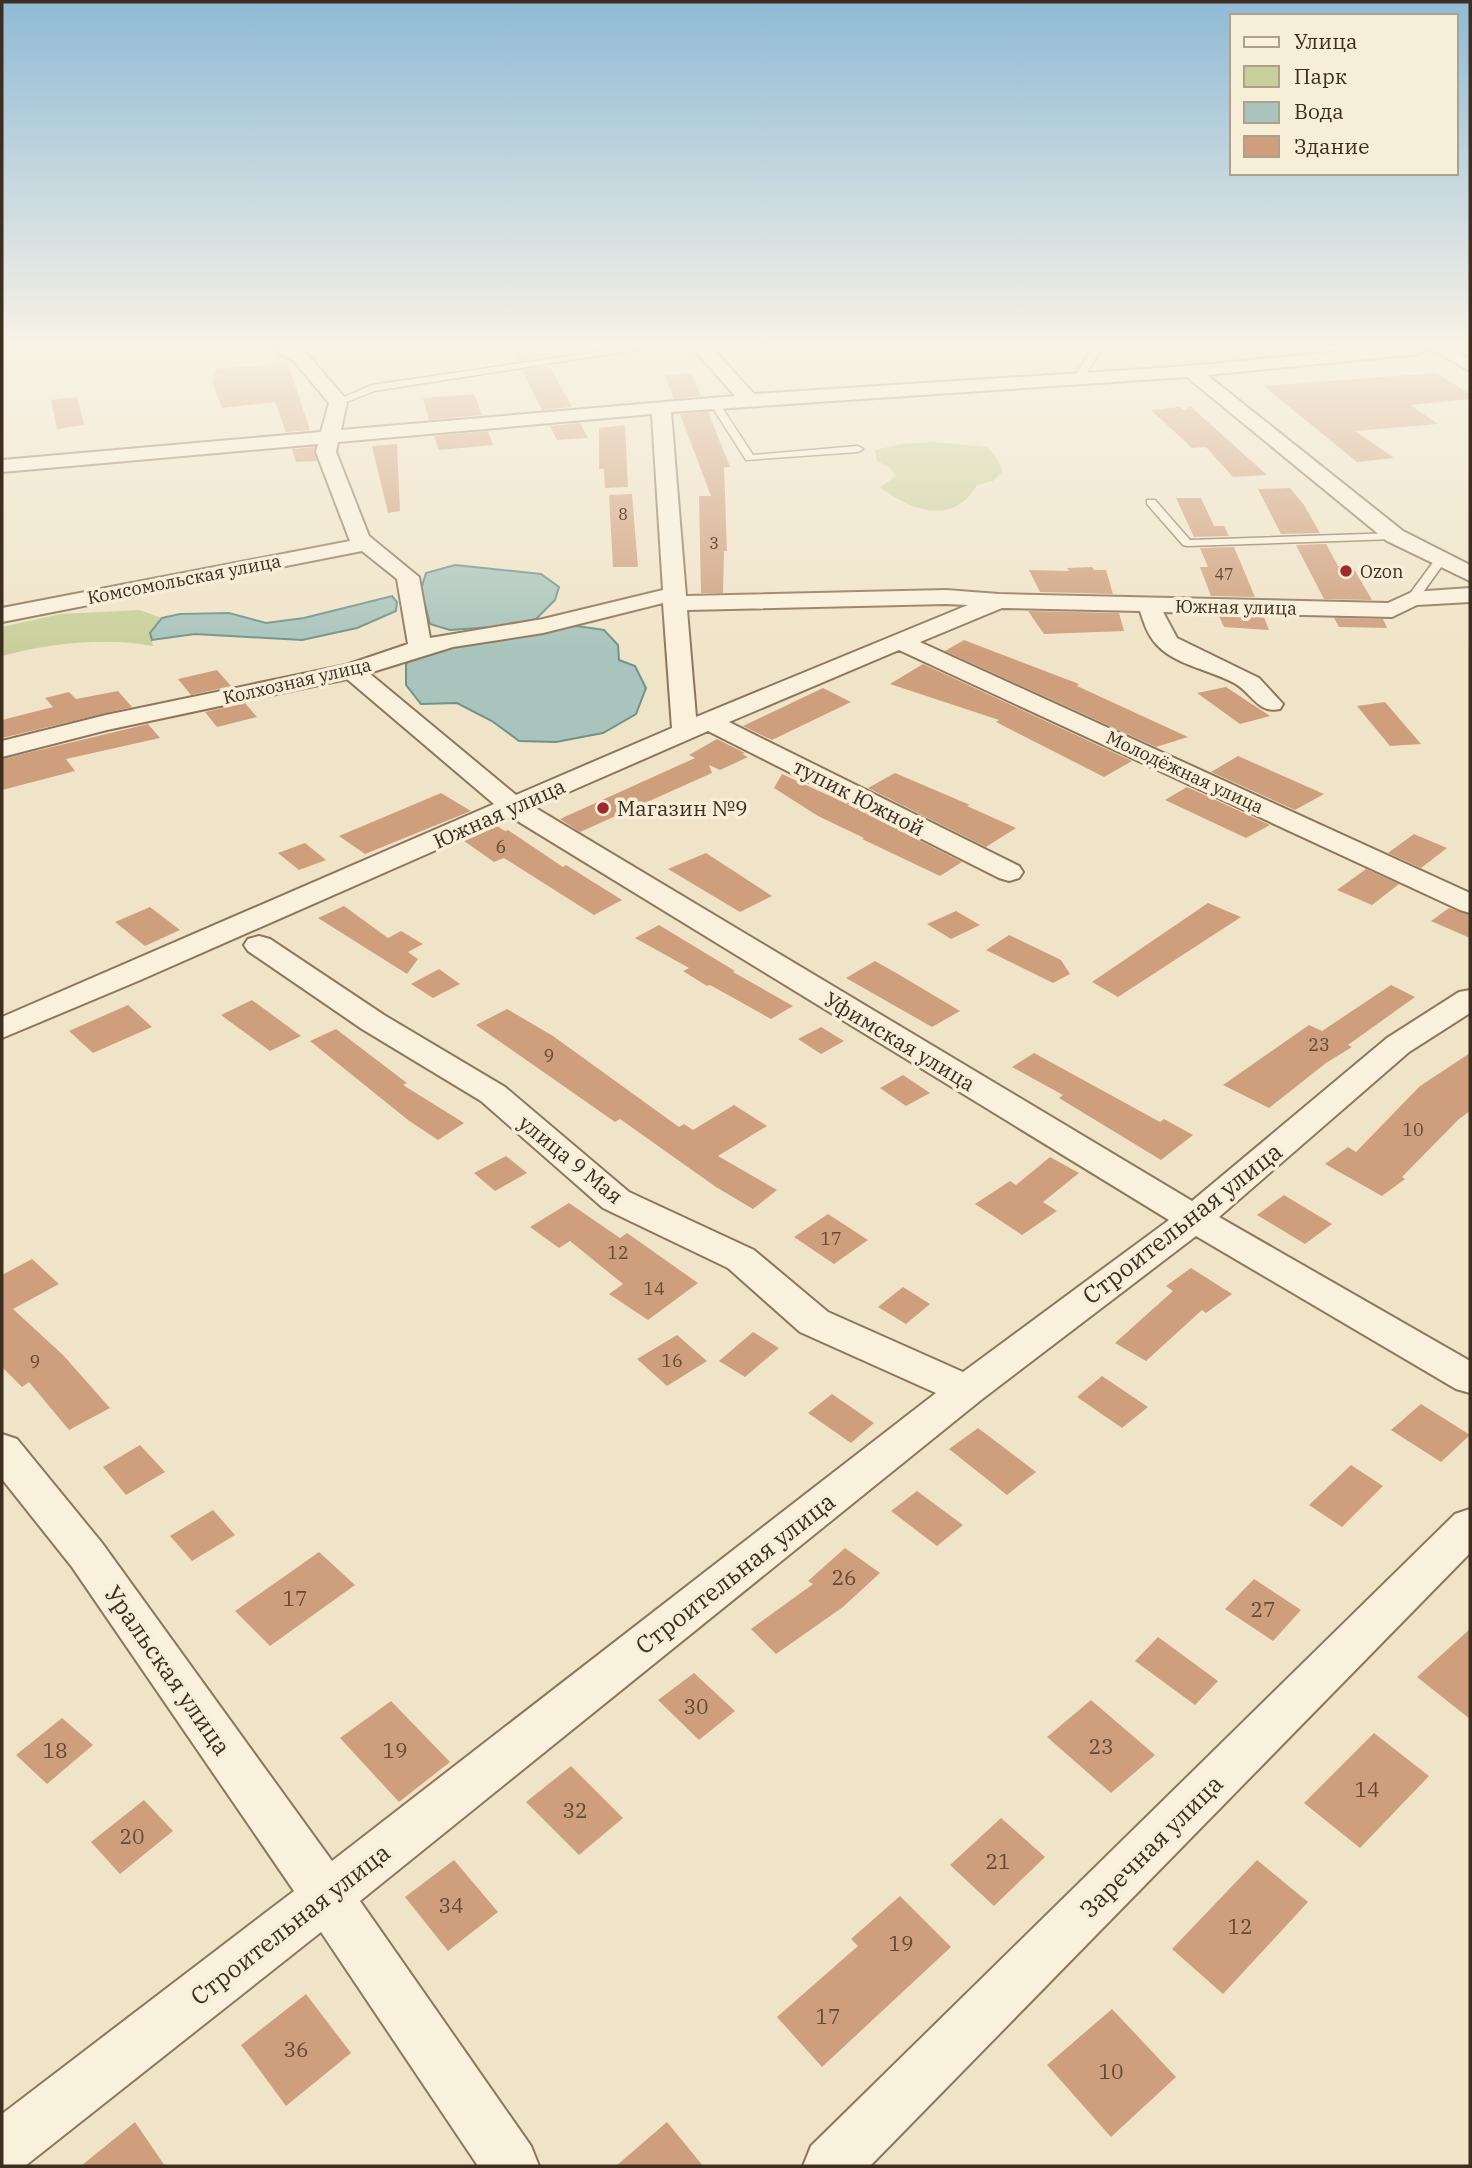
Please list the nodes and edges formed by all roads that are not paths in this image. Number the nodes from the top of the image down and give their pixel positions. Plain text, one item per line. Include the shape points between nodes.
1 (175, 450) edge
2 (326, 450) edge
3 (664, 450) edge
4 (745, 450) edge
5 (844, 450) edge
6 (1289, 450) edge
7 (2, 466) edge
8 (1151, 502) dead end
9 (1395, 536) junction
10 (367, 544) junction
11 (1441, 559) junction
12 (1470, 574) edge
13 (1470, 595) edge
14 (673, 598) junction
15 (1412, 600) junction
16 (999, 601) junction
17 (1149, 605) junction
18 (2, 615) edge
19 (899, 641) junction
20 (420, 648) junction
21 (352, 671) junction
22 (1271, 704) dead end
23 (697, 728) junction
24 (2, 749) edge
25 (513, 806) junction
26 (1009, 872) dead end
27 (1470, 904) edge
28 (259, 946) dead end
29 (1470, 999) edge
30 (2, 1028) edge
31 (1194, 1219) junction
32 (1470, 1379) edge
33 (967, 1390) junction
34 (2, 1450) edge
35 (1470, 1526) edge
36 (327, 1896) junction
37 (2, 2149) edge
38 (511, 2166) edge
39 (831, 2166) edge

1 - 7 street
2 - 10 street via 360,539
3 - 14 street
4 - 5 lane via 750,458
6 - 9 street
8 - 9 lane via 1187,542
9 - 11 street
10 - 18 street, Комсомольская улица
10 - 20 street via 408,577
11 - 12 street
11 - 15 lane
13 - 15 street, Южная улица
14 - 16 street, Южная улица via 946,597
14 - 20 street, Колхозная улица
14 - 23 street
15 - 17 street, Южная улица via 1392,610
16 - 17 street, Южная улица
16 - 19 street, Южная улица
17 - 22 street via 1166,642 1264,692
19 - 23 street, Южная улица
19 - 27 street, Молодёжная улица
20 - 21 street, Колхозная улица
21 - 24 street, Колхозная улица
21 - 25 street, Уфимская улица
23 - 25 street, Южная улица
23 - 26 street, тупик Южной
25 - 30 street, Южная улица
25 - 31 street, Уфимская улица
28 - 33 street, улица 9 Мая via 493,1094 617,1200 741,1259 814,1322
29 - 31 street, Строительная улица via 1398,1045
31 - 32 street, Уфимская улица
31 - 33 street, Строительная улица
33 - 36 street, Строительная улица
34 - 36 street, Уральская улица via 87,1555
35 - 39 street, Заречная улица
36 - 37 street, Строительная улица
36 - 38 street, Уральская улица

